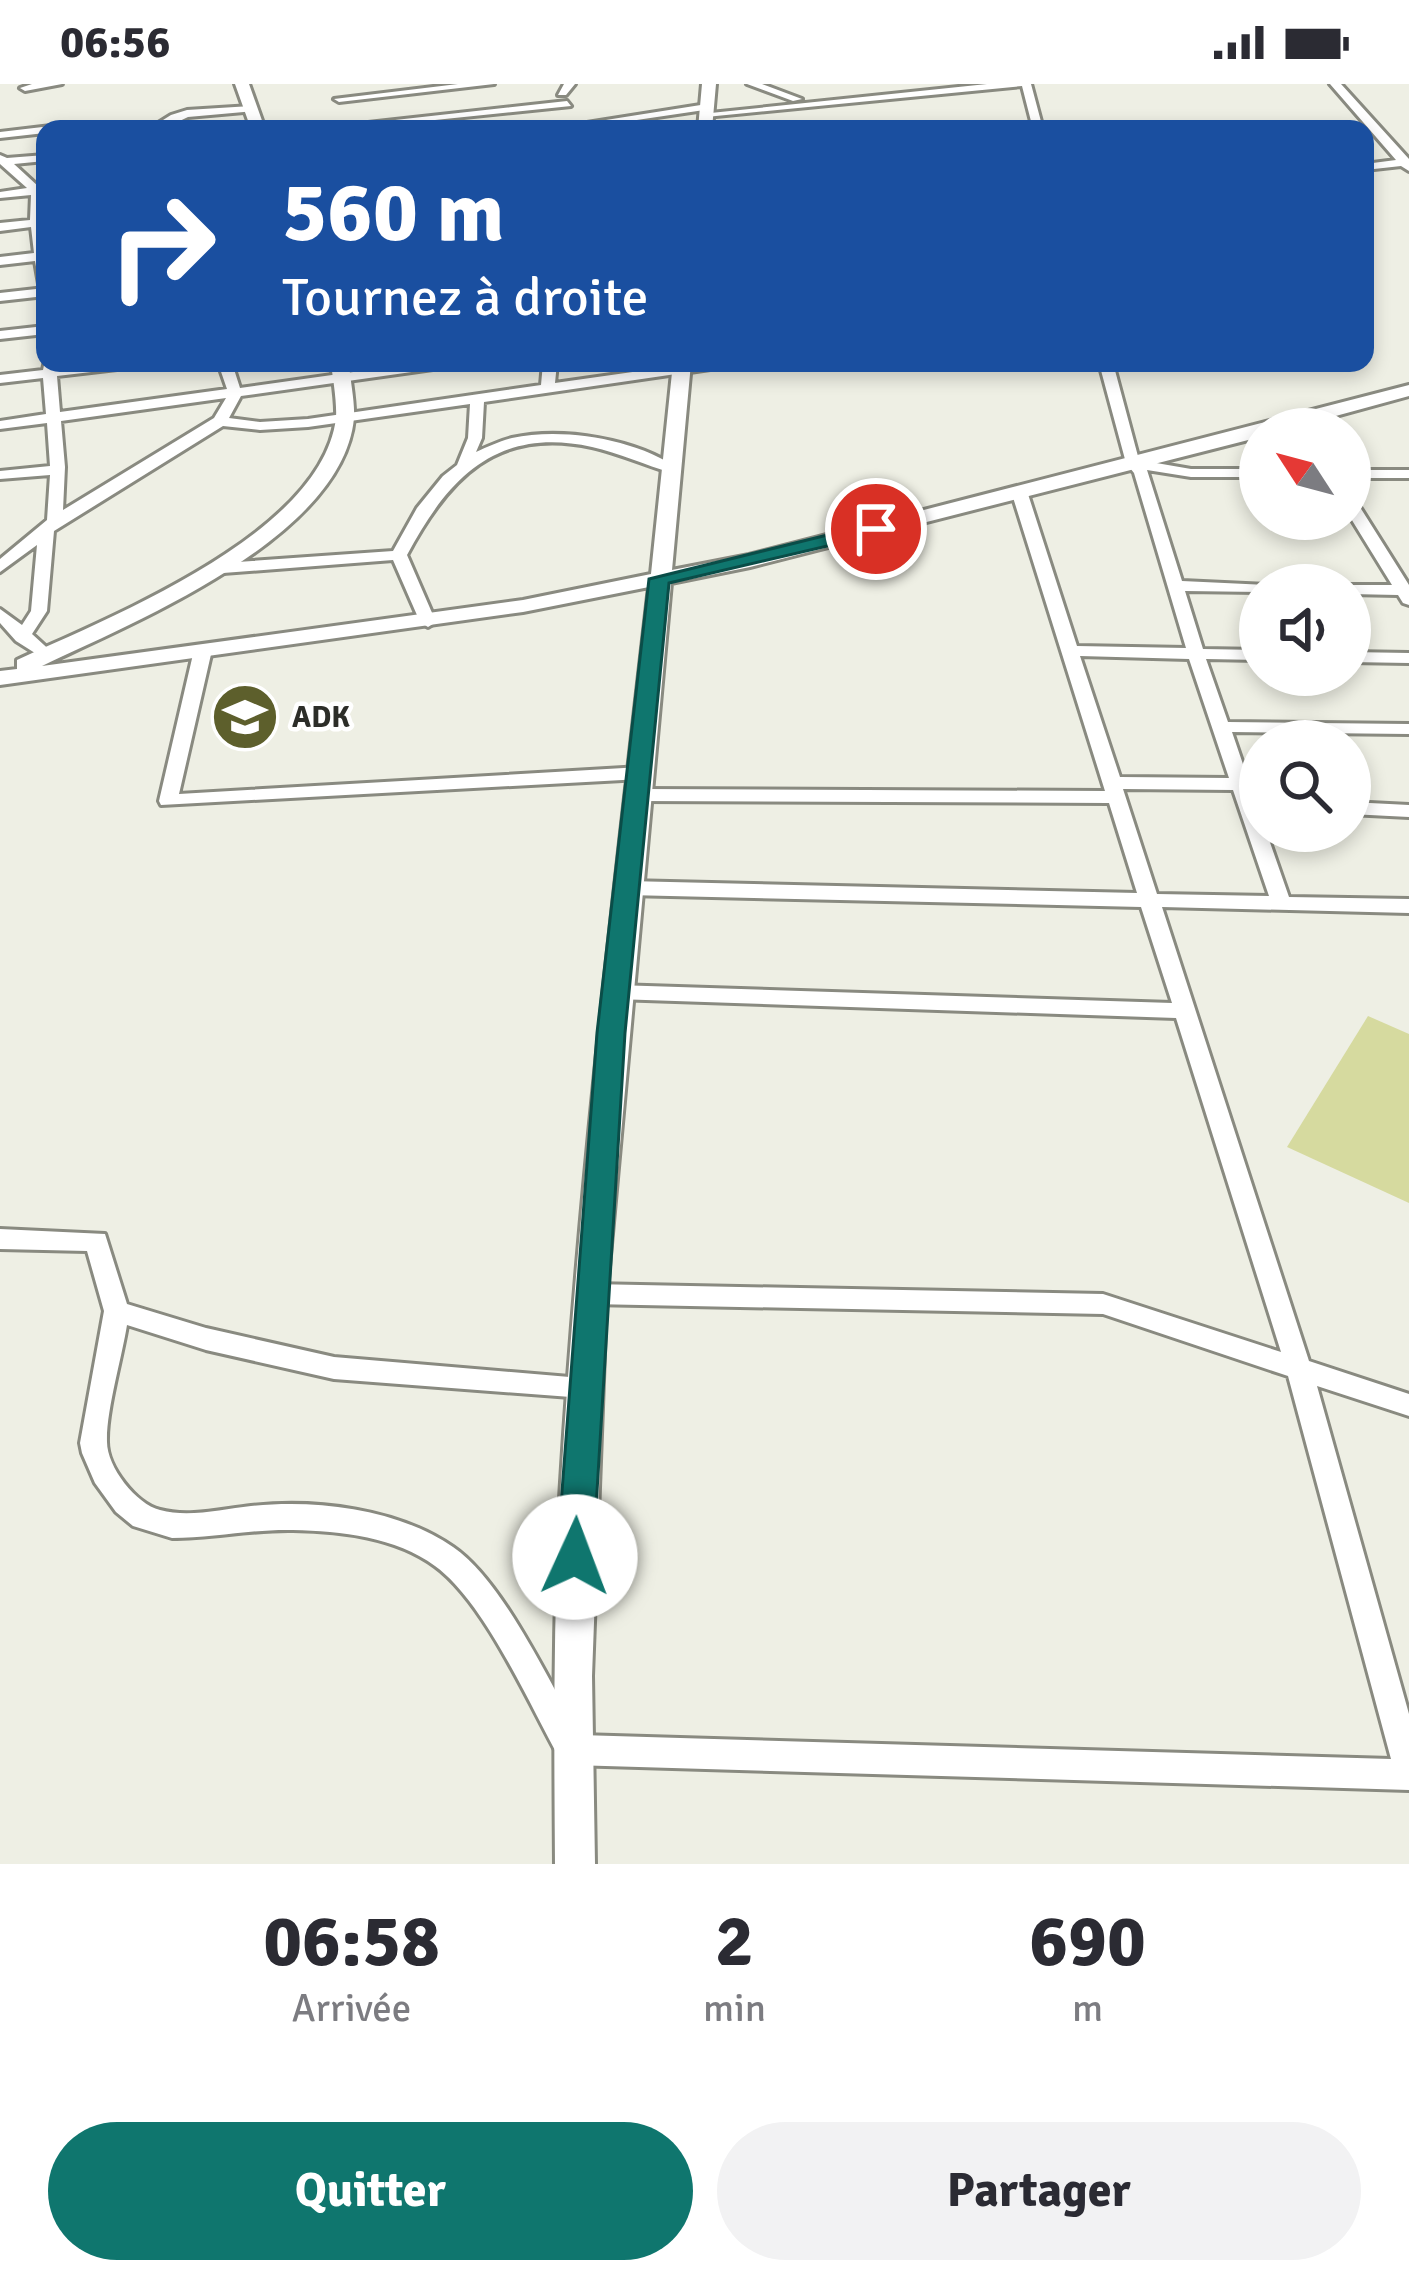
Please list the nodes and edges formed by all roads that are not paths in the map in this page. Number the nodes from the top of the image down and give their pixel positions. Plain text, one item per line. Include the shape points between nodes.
1 (57, 84) edge
2 (242, 84) edge
3 (330, 84) edge
4 (488, 84) edge
5 (550, 84) edge
6 (710, 84) edge
7 (752, 84) edge
8 (797, 84) edge
9 (876, 84) edge
10 (1022, 84) edge
11 (1335, 84) edge
12 (448, 86) edge
13 (25, 88) dead end
14 (566, 94) edge
15 (877, 98) junction
16 (339, 105) junction
17 (251, 109) junction
18 (798, 110) junction
19 (706, 117) edge
20 (167, 120) edge
21 (255, 120) edge
22 (344, 120) edge
23 (398, 120) edge
24 (587, 120) edge
25 (672, 120) edge
26 (1034, 120) edge
27 (1368, 120) edge
28 (1374, 127) edge
29 (36, 130) edge
30 (0, 135) edge
31 (36, 158) edge
32 (2, 160) edge
33 (1408, 164) edge
34 (1374, 166) edge
35 (36, 186) edge
36 (36, 191) edge
37 (0, 195) edge
38 (36, 222) edge
39 (0, 227) edge
40 (36, 257) edge
41 (0, 261) edge
42 (36, 290) edge
43 (0, 297) edge
44 (36, 331) edge
45 (0, 335) edge
46 (36, 371) edge
47 (50, 372) edge
48 (228, 372) edge
49 (337, 372) edge
50 (342, 372) edge
51 (549, 372) edge
52 (646, 372) edge
53 (680, 372) edge
54 (1108, 372) edge
55 (0, 380) edge
56 (548, 389) junction
57 (1409, 390) edge
58 (236, 394) junction
59 (477, 399) junction
60 (1352, 408) edge
61 (54, 416) junction
62 (345, 418) junction
63 (220, 421) junction
64 (0, 424) edge
65 (1239, 436) edge
66 (475, 438) junction
67 (498, 446) junction
68 (463, 463) junction
69 (1133, 463) junction
70 (672, 469) junction
71 (58, 470) junction
72 (1239, 473) edge
73 (1371, 474) edge
74 (1409, 474) edge
75 (0, 475) edge
76 (1019, 491) junction
77 (51, 526) junction
78 (1371, 536) edge
79 (399, 555) junction
80 (0, 567) edge
81 (223, 568) junction
82 (659, 579) junction
83 (1176, 586) junction
84 (1239, 587) edge
85 (1371, 590) edge
86 (1408, 593) edge
87 (0, 614) edge
88 (128, 619) junction
89 (428, 622) junction
90 (22, 637) junction
91 (203, 650) junction
92 (1070, 651) junction
93 (1196, 653) junction
94 (1239, 654) edge
95 (46, 655) junction
96 (1371, 657) edge
97 (1409, 658) edge
98 (126, 660) junction
99 (0, 677) edge
100 (1224, 727) junction
101 (1409, 729) edge
102 (1239, 768) edge
103 (640, 784) junction
104 (1115, 790) junction
105 (1239, 797) edge
106 (1371, 809) edge
107 (1409, 811) edge
108 (1266, 852) edge
109 (628, 888) junction
110 (1149, 898) junction
111 (1281, 902) junction
112 (1409, 906) edge
113 (616, 992) junction
114 (1185, 1011) junction
115 (0, 1239) edge
116 (591, 1294) junction
117 (117, 1311) junction
118 (1299, 1369) junction
119 (584, 1387) junction
120 (1409, 1405) edge
121 (572, 1750) junction
122 (1409, 1772) edge
123 (575, 1864) edge

1 - 13 street
2 - 17 main road
3 - 16 street
4 - 12 street
5 - 14 street
6 - 19 main road
7 - 18 street
8 - 18 street
9 - 15 street
10 - 15 street
10 - 26 street
11 - 27 street
12 - 16 street
14 - 23 street
14 - 24 street
15 - 18 street
16 - 22 street
17 - 20 street
17 - 21 main road
18 - 19 street
19 - 25 street
28 - 33 street
29 - 30 street
31 - 32 street
32 - 35 street
33 - 34 street
36 - 37 street
38 - 39 street
40 - 41 street
42 - 43 street
44 - 45 street
46 - 55 street
47 - 61 street
48 - 58 street
49 - 58 street
50 - 62 main road
51 - 56 street
52 - 56 street
53 - 70 main road
54 - 69 street
56 - 59 street
57 - 60 main road
58 - 61 street
58 - 63 street
59 - 62 street
59 - 66 street
61 - 64 street
61 - 71 street
62 - 63 street via 277,426
62 - 81 main road via 325,469
63 - 77 street
65 - 69 main road
66 - 67 street
66 - 68 street
67 - 68 street
67 - 70 street via 587,441
68 - 79 street via 439,484
69 - 72 street
69 - 76 main road
69 - 83 street
70 - 82 main road
71 - 75 street
71 - 77 street
73 - 74 street
76 - 82 main road
76 - 92 street
77 - 80 street
77 - 90 street via 39,610
78 - 86 street
79 - 81 street
79 - 89 street
81 - 88 main road
82 - 89 main road
82 - 103 main road
83 - 84 street
83 - 93 street
85 - 86 street
87 - 90 street
88 - 95 main road
88 - 98 main road via 104,641
89 - 91 main road
90 - 95 street
91 - 98 main road
91 - 103 street via 168,801
92 - 93 street
92 - 104 street
93 - 94 street
93 - 100 street
95 - 99 main road
96 - 97 street
98 - 99 main road
100 - 101 street
100 - 102 street
103 - 104 street
103 - 109 main road
104 - 105 street
104 - 110 street
106 - 107 street
108 - 111 street
109 - 110 street
109 - 113 main road
110 - 111 street
110 - 114 street
111 - 112 street
113 - 114 street
113 - 116 main road
114 - 118 street
115 - 117 street via 96,1240
116 - 118 street via 1103,1304
116 - 119 main road
117 - 119 street via 334,1368
117 - 121 street via 93,1443 97,1462 142,1517 169,1524 307,1518 418,1540 466,1574
118 - 120 street
118 - 122 street
119 - 121 main road
121 - 122 street
121 - 123 main road

